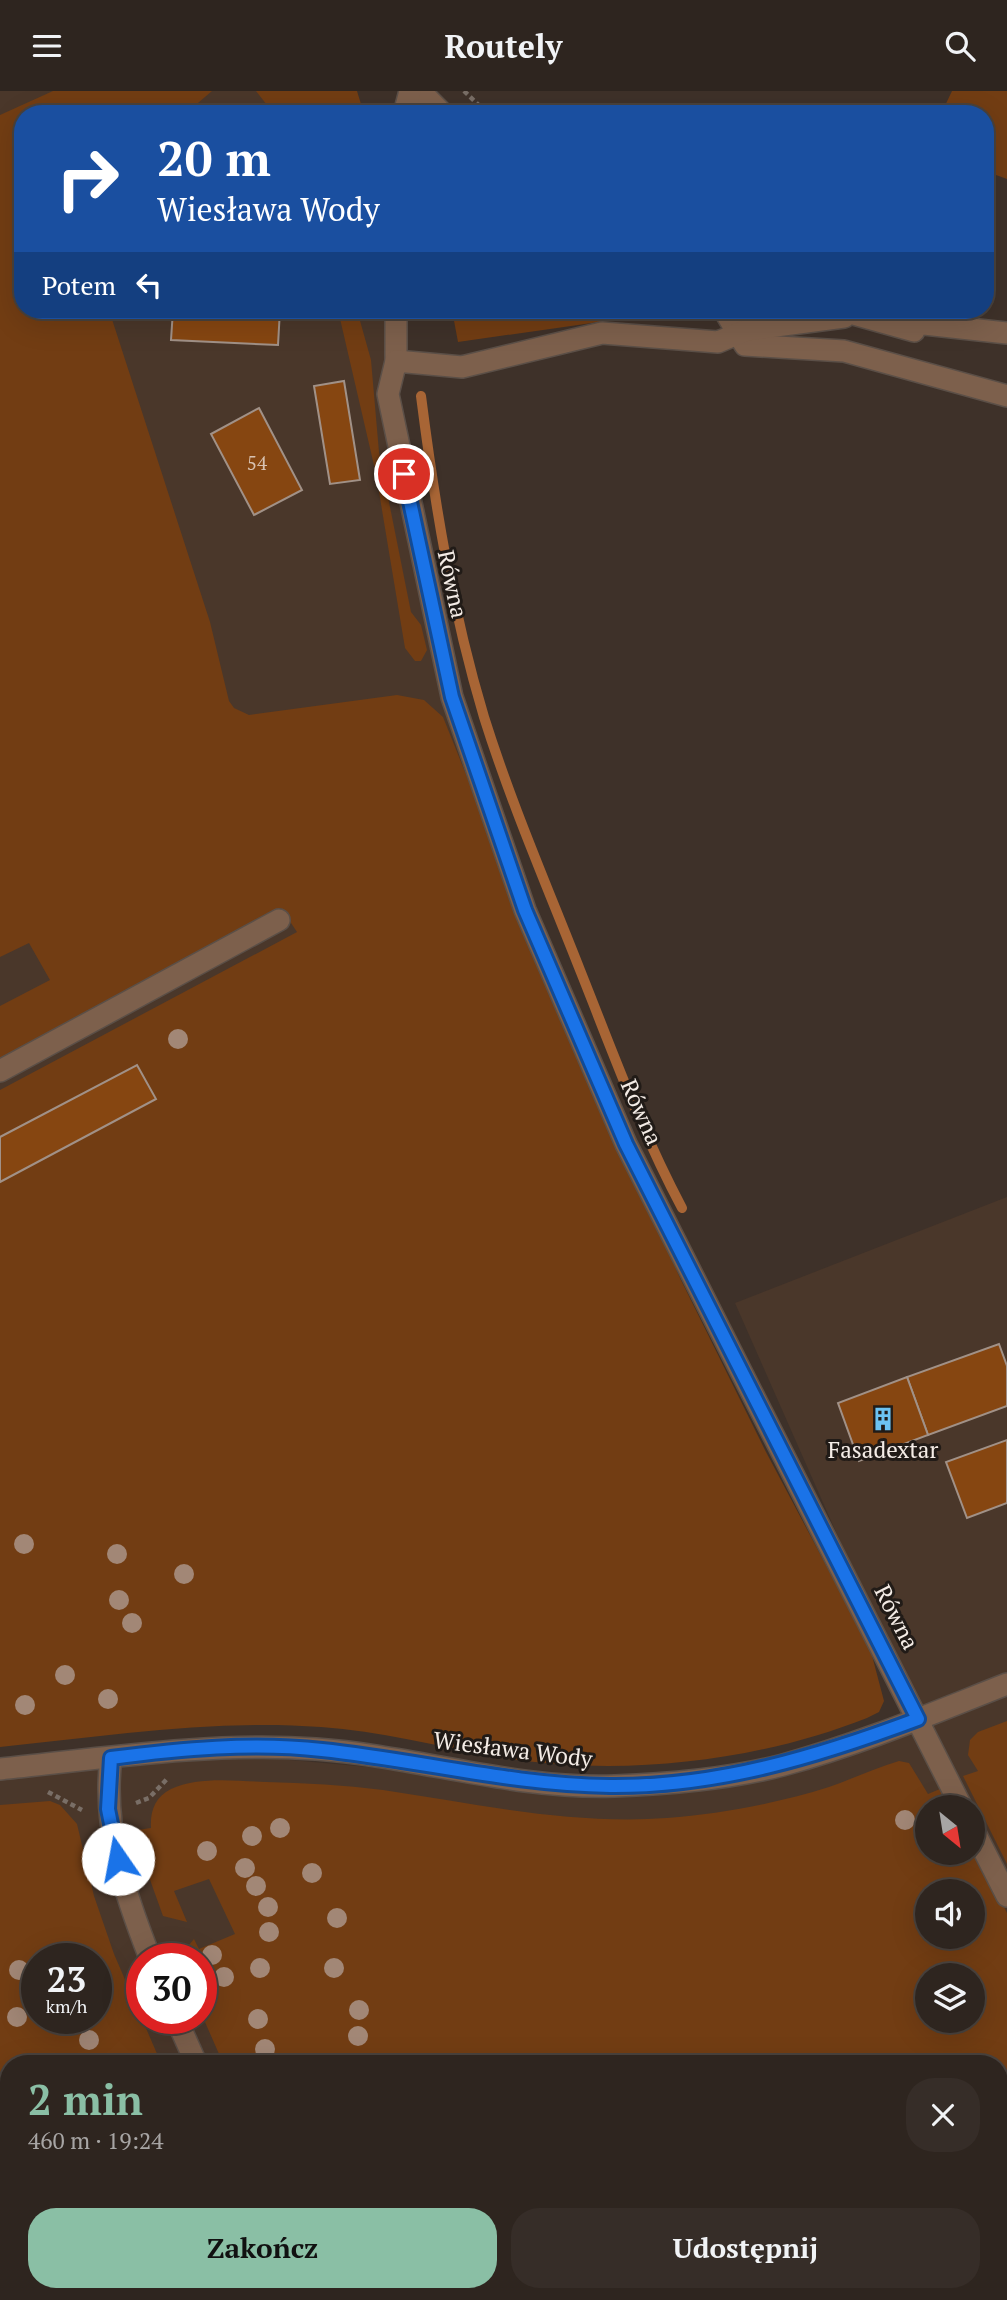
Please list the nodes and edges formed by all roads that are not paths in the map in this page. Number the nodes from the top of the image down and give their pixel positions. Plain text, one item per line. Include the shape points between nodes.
1 (420, 91) edge
2 (434, 105) edge
3 (396, 319) edge
4 (730, 319) edge
5 (828, 319) edge
6 (871, 319) edge
7 (1007, 333) edge
8 (741, 334) junction
9 (396, 361) junction
10 (1007, 396) edge
11 (279, 920) dead end
12 (0, 1071) edge
13 (1007, 1684) edge
14 (918, 1719) junction
15 (111, 1758) junction
16 (0, 1769) edge
17 (956, 1795) edge
18 (985, 1853) edge
19 (1007, 1896) edge
20 (144, 1943) edge
21 (183, 2034) edge
22 (192, 2055) edge

1 - 2 street
3 - 9 street
4 - 8 street
5 - 8 street
6 - 7 street via 919,334 915,323
8 - 9 street via 718,342 602,333 462,367
8 - 10 street via 745,345 844,351
9 - 14 street, Równa via 388,394 452,697 525,910 626,1144
11 - 12 street
13 - 14 street, Wiesława Wody
14 - 15 street, Wiesława Wody via 781,1765 726,1776 614,1786 507,1778 318,1749 253,1746
14 - 17 street, Równa
15 - 16 street, Wiesława Wody
15 - 20 street via 107,1788 113,1837 128,1902
18 - 19 street
21 - 22 street

